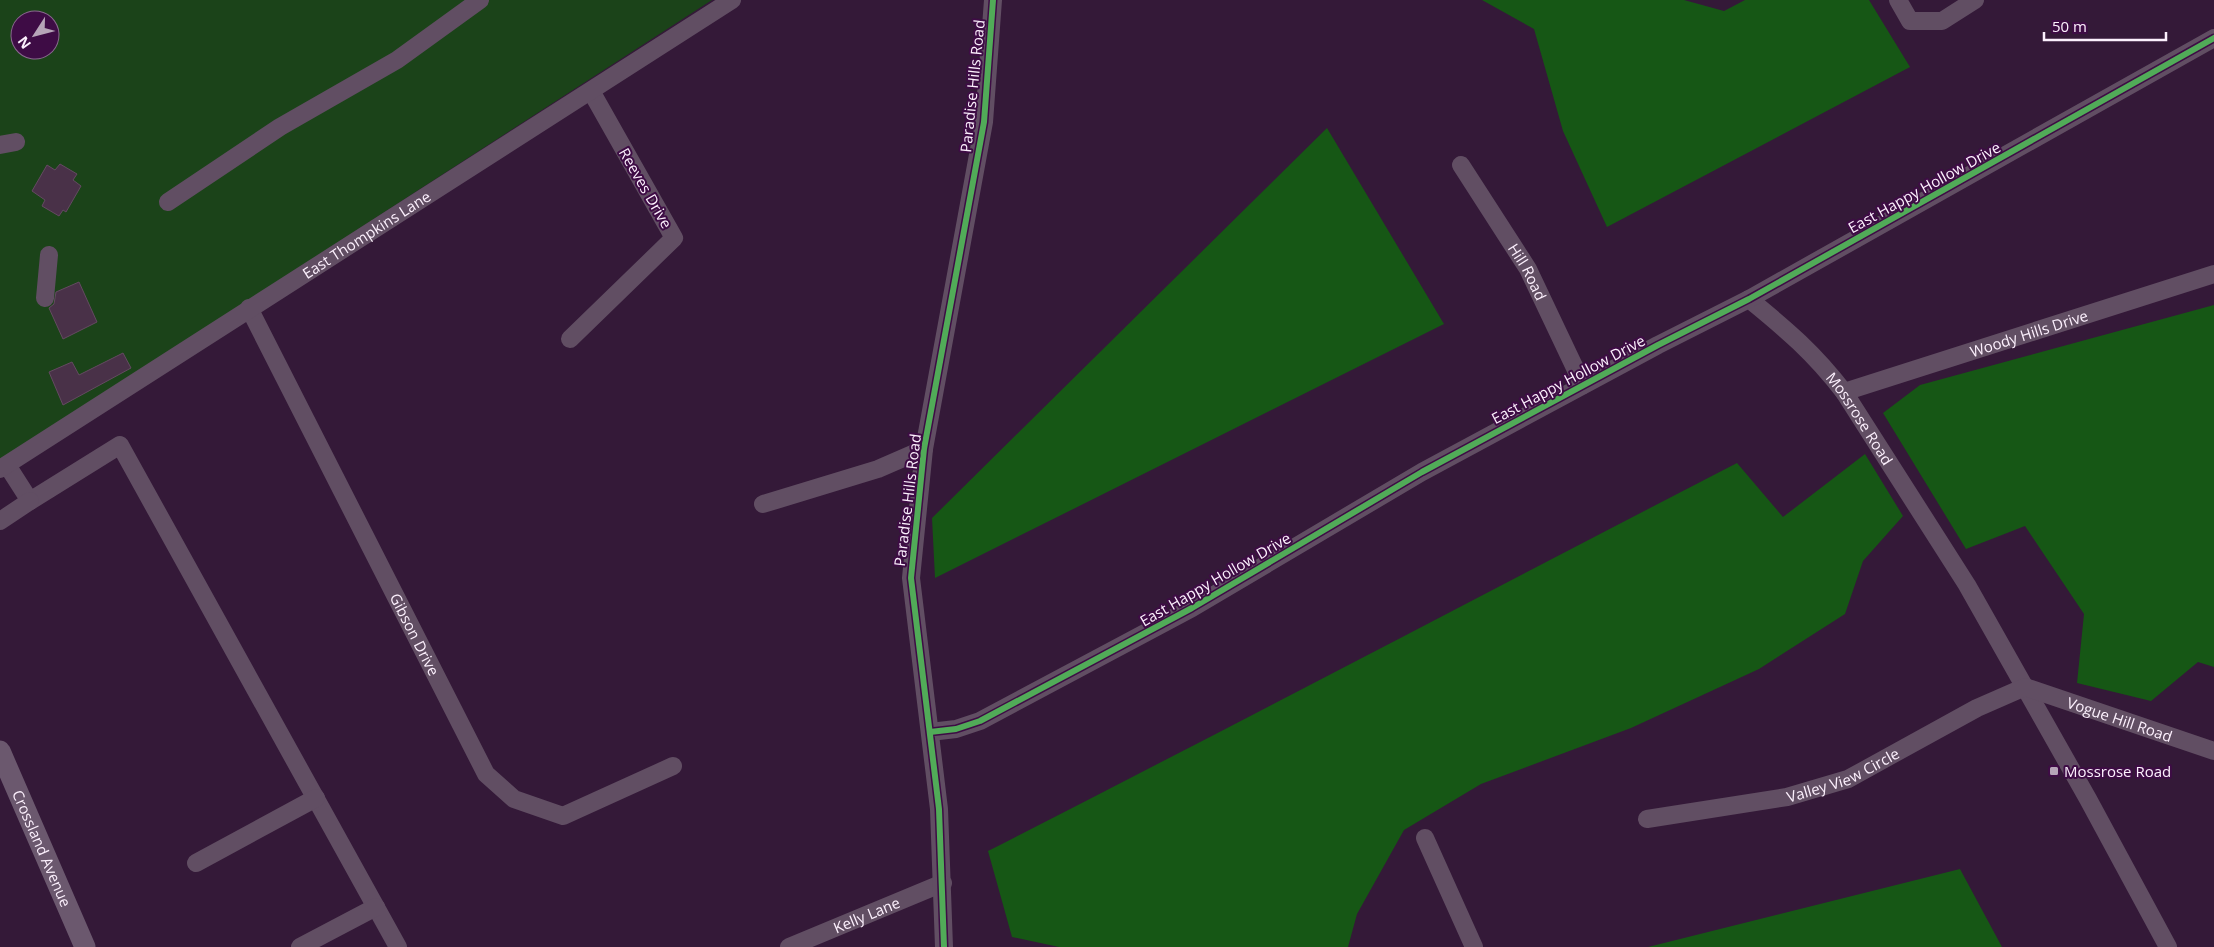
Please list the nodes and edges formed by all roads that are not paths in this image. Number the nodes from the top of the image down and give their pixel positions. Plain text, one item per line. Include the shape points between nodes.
1 (480, 0) edge
2 (732, 0) edge
3 (993, 0) edge
4 (1898, 0) edge
5 (1975, 0) edge
6 (2214, 38) edge
7 (591, 91) junction
8 (1461, 165) dead end
9 (168, 202) dead end
10 (48, 255) dead end
11 (2214, 274) edge
12 (45, 298) dead end
13 (1749, 300) junction
14 (249, 308) junction
15 (570, 339) dead end
16 (1583, 385) junction
17 (1844, 392) junction
18 (924, 449) junction
19 (3, 467) edge
20 (30, 501) junction
21 (763, 504) dead end
22 (0, 521) edge
23 (2025, 687) junction
24 (930, 732) junction
25 (0, 751) edge
26 (2214, 751) edge
27 (673, 766) dead end
28 (316, 798) junction
29 (1647, 819) dead end
30 (1425, 838) dead end
31 (196, 863) dead end
32 (943, 883) junction
33 (376, 906) junction
34 (85, 947) edge
35 (300, 947) edge
36 (398, 947) edge
37 (789, 947) edge
38 (944, 947) edge
39 (1474, 947) edge
40 (2168, 947) edge

1 - 9 street via 397,60 280,127
2 - 7 street, East Thompkins Lane
3 - 18 street, Paradise Hills Road via 984,122
4 - 5 street via 1910,21 1942,21
6 - 13 street, East Happy Hollow Drive
7 - 14 street, East Thompkins Lane
7 - 15 street, Reeves Drive via 674,238
8 - 16 street, Hill Road via 1528,269
10 - 12 street
11 - 17 street, Woody Hills Drive
13 - 16 street, East Happy Hollow Drive
13 - 17 street, Mossrose Road via 1793,334
14 - 19 street, East Thompkins Lane
14 - 27 street, Gibson Drive via 486,774 514,799 563,816
16 - 24 street, East Happy Hollow Drive via 1422,472 1192,608 1043,688 980,721 956,729
17 - 23 street, Mossrose Road via 1967,586
18 - 21 street via 878,469
18 - 24 street, Paradise Hills Road via 910,578
19 - 20 street
20 - 22 street
20 - 28 street via 120,445
23 - 26 street, Vogue Hill Road
23 - 29 street, Valley View Circle via 1977,708 1848,779 1787,797
23 - 40 street, Mossrose Road
24 - 32 street, Paradise Hills Road
25 - 34 main road, Crossland Avenue
28 - 31 street
28 - 33 street
30 - 39 street
32 - 37 street, Kelly Lane
32 - 38 street, Paradise Hills Road
33 - 35 street
33 - 36 street

